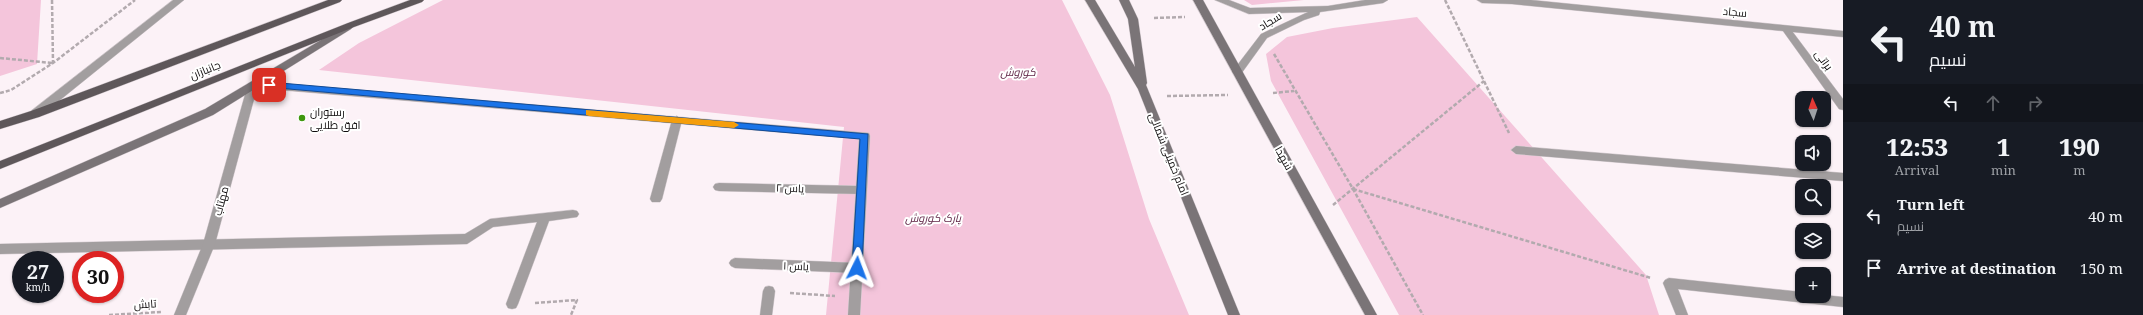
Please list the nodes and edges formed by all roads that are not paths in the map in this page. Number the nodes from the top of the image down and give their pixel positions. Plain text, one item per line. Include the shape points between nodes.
1 (179, 0) edge
2 (337, 0) edge
3 (419, 0) edge
4 (1090, 0) edge
5 (1124, 0) edge
6 (1198, 0) edge
7 (1220, 0) edge
8 (1383, 0) edge
9 (1482, 0) edge
10 (1328, 9) junction
11 (351, 25) junction
12 (1786, 29) junction
13 (1843, 34) edge
14 (1238, 72) junction
15 (253, 84) junction
16 (1144, 93) junction
17 (1843, 106) edge
18 (35, 114) junction
19 (677, 120) junction
20 (0, 125) edge
21 (1516, 150) road end
22 (0, 165) edge
23 (1843, 177) edge
24 (719, 186) dead end
25 (861, 190) junction
26 (656, 199) dead end
27 (0, 204) edge
28 (573, 214) dead end
29 (546, 217) junction
30 (209, 244) junction
31 (0, 249) edge
32 (735, 264) dead end
33 (857, 268) junction
34 (769, 291) road end
35 (1843, 302) edge
36 (512, 304) road end
37 (181, 313) edge
38 (766, 315) edge
39 (854, 315) edge
40 (1234, 315) edge
41 (1371, 315) edge
42 (1682, 315) edge

1 - 18 street
2 - 18 main road, جانبازان
3 - 11 main road, جانبازان
4 - 16 main road, امام خمینی شمالی
5 - 16 main road via 1133,19
6 - 14 main road, شهدا
7 - 10 street, سجاد via 1249,11
8 - 10 street, سجاد
9 - 12 street, سجاد
10 - 14 street, سجاد via 1301,18 1264,36
11 - 15 main road
11 - 22 main road, جانبازان
12 - 13 street, سجاد
12 - 17 street, براتی
14 - 41 main road, شهدا
15 - 19 street
15 - 27 main road via 209,112
15 - 30 street, مهتاب
16 - 40 main road, امام خمینی شمالی
18 - 20 main road, جانبازان
19 - 25 street via 865,136
19 - 26 street
21 - 23 street
24 - 25 street, یاس ۲
25 - 33 street
28 - 29 street
29 - 30 street via 490,223 467,239
29 - 36 street
30 - 31 street
30 - 37 street, مهتاب
32 - 33 street, یاس ۱
33 - 39 street
34 - 38 street
35 - 42 street via 1669,283

